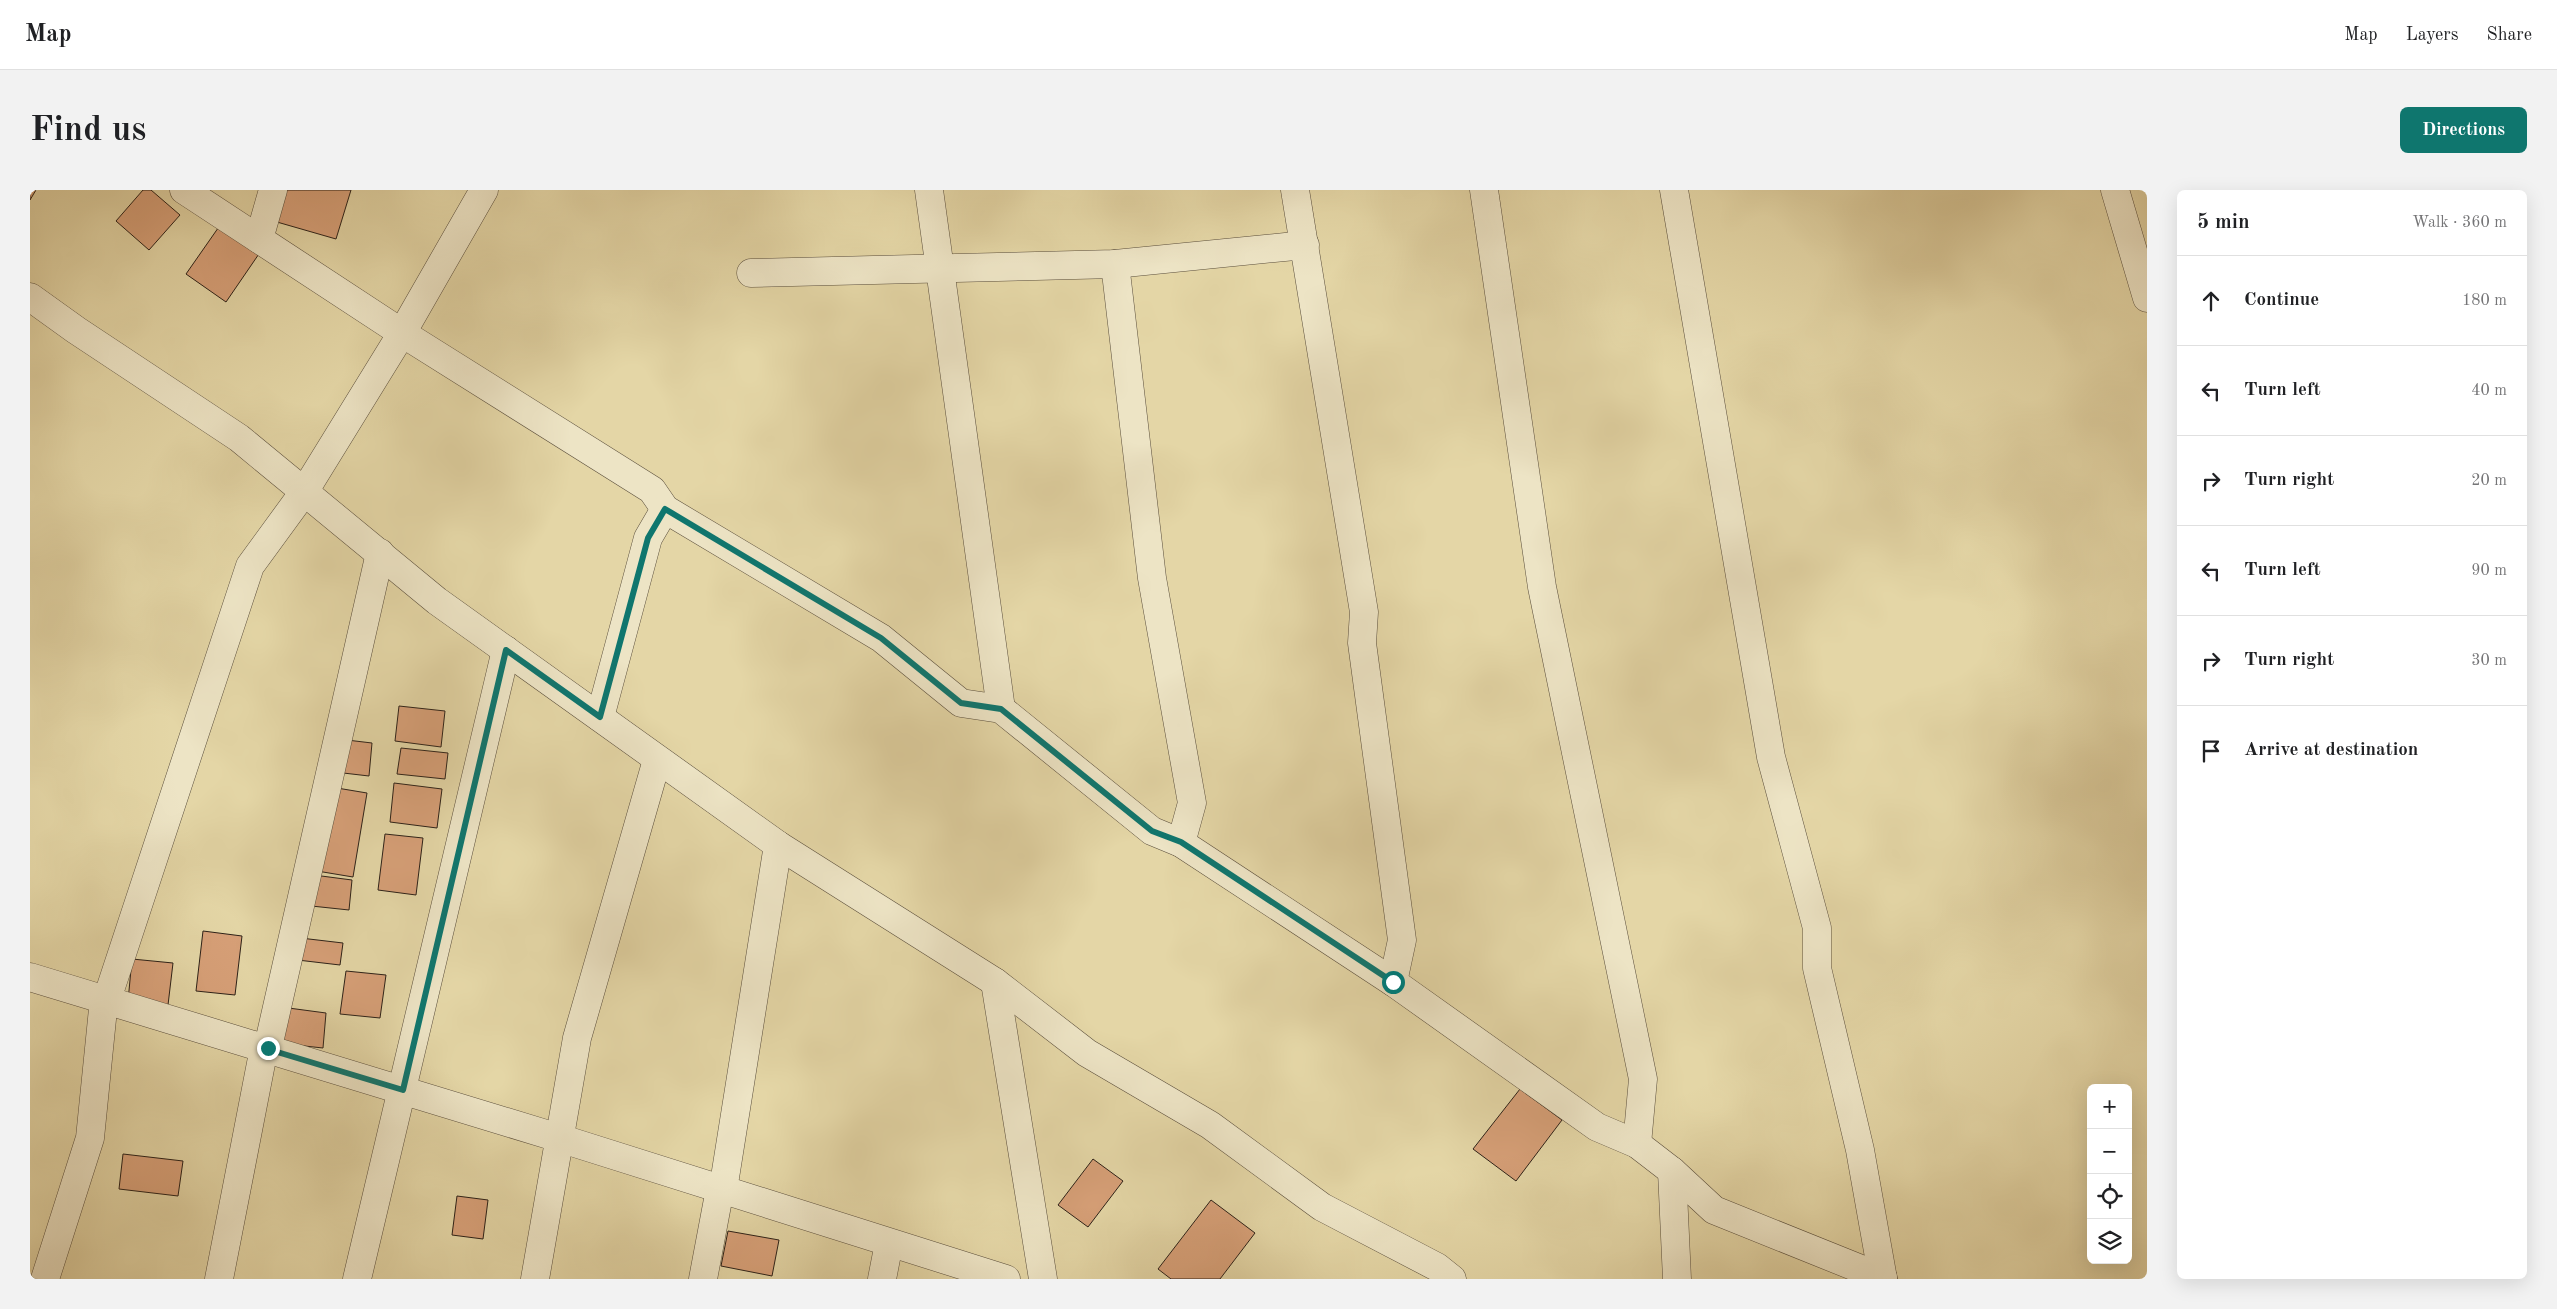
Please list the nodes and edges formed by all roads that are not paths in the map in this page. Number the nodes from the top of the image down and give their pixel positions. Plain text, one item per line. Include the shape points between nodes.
1 (184, 190) edge
2 (273, 190) edge
3 (484, 190) edge
4 (929, 190) edge
5 (1295, 190) edge
6 (1484, 190) edge
7 (1674, 190) edge
8 (2115, 190) edge
9 (259, 239) junction
10 (1305, 245) junction
11 (1115, 264) junction
12 (940, 268) junction
13 (751, 273) dead end
14 (30, 297) edge
15 (2147, 298) edge
16 (402, 333) junction
17 (304, 492) junction
18 (665, 509) junction
19 (380, 553) junction
20 (506, 650) junction
21 (1001, 709) junction
22 (600, 717) junction
23 (657, 760) junction
24 (1181, 842) junction
25 (778, 845) junction
26 (30, 977) edge
27 (995, 982) junction
28 (1393, 982) junction
29 (104, 999) junction
30 (264, 1048) junction
31 (403, 1090) junction
32 (559, 1138) junction
33 (1637, 1144) junction
34 (1672, 1171) junction
35 (720, 1189) junction
36 (889, 1243) junction
37 (45, 1279) edge
38 (219, 1279) edge
39 (357, 1279) edge
40 (535, 1279) edge
41 (703, 1279) edge
42 (882, 1279) edge
43 (1006, 1279) edge
44 (1043, 1279) edge
45 (1452, 1279) edge
46 (1677, 1279) edge
47 (1883, 1279) edge

1 - 9 street
2 - 9 street
3 - 16 street
4 - 12 street
5 - 10 street
6 - 33 street via 1542,587 1643,1079
7 - 47 street via 1771,757 1817,928 1817,968 1860,1150
8 - 15 street
9 - 16 street
10 - 11 street
10 - 28 street via 1364,612 1362,643 1402,940
11 - 12 street
11 - 24 street via 1152,578 1192,802
12 - 13 street
12 - 21 street
14 - 17 street via 239,438
16 - 17 street
16 - 18 street via 652,490
17 - 19 street
17 - 29 street via 250,566 107,999
18 - 21 street via 881,638 961,703
18 - 22 street via 648,538
19 - 20 street via 437,601
19 - 30 street via 268,1048
20 - 22 street
20 - 31 street
21 - 24 street via 1152,831
22 - 23 street
23 - 25 street
23 - 32 street via 577,1038
24 - 28 street
25 - 27 street
25 - 35 street via 723,1190
26 - 29 street
27 - 44 street
27 - 45 street via 1087,1053 1210,1125 1322,1207 1436,1267
28 - 33 street via 1597,1127
29 - 30 street
29 - 37 street via 90,1138
30 - 31 street
30 - 38 street
31 - 32 street
31 - 39 street
32 - 35 street
32 - 40 street
33 - 34 street
34 - 46 street
34 - 47 street via 1714,1210
35 - 36 street
35 - 41 street
36 - 42 street
36 - 43 street

